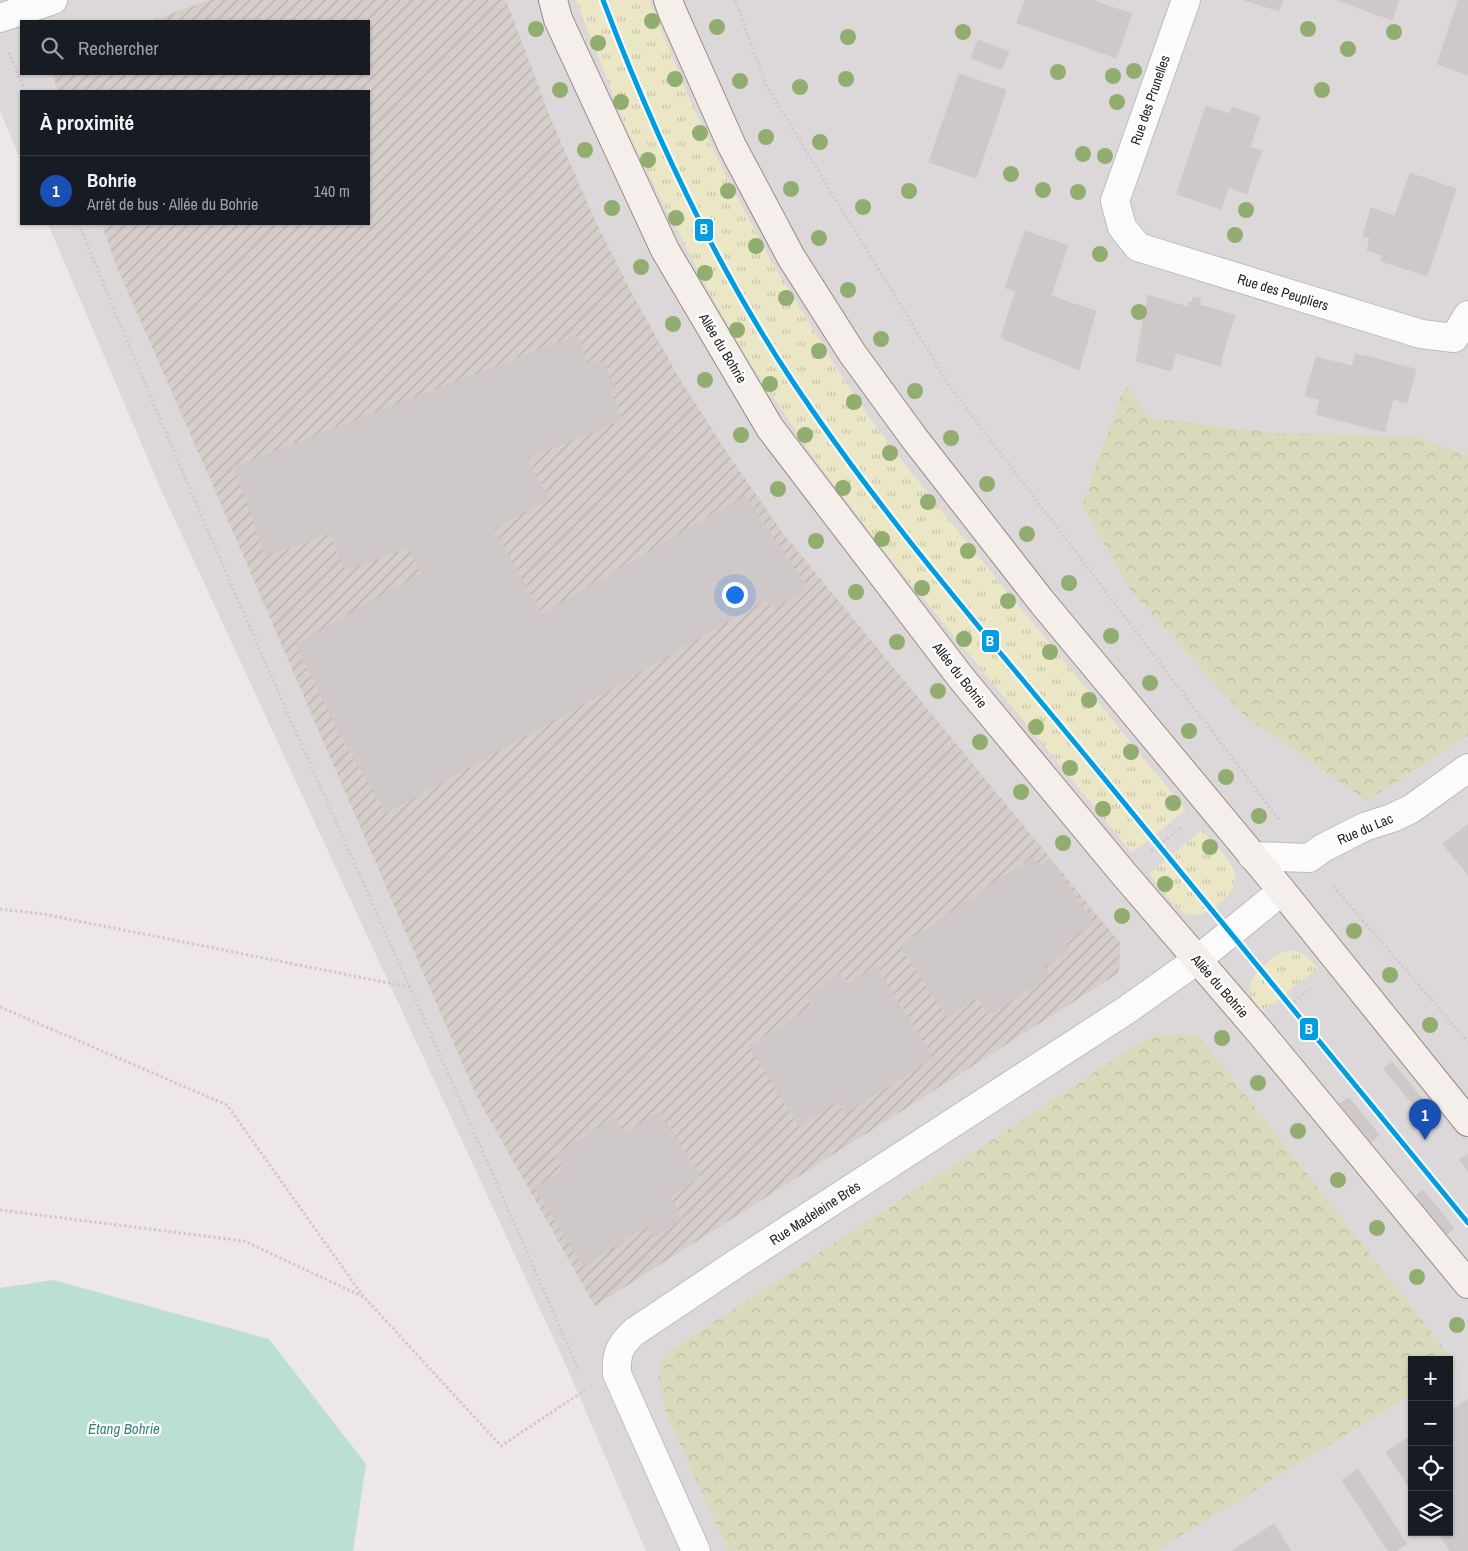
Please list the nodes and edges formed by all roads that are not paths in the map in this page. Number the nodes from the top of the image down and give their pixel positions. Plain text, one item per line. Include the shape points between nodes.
1 (53, 0) edge
2 (553, 0) edge
3 (668, 0) edge
4 (1186, 0) edge
5 (0, 18) edge
6 (1115, 201) joint
7 (1468, 315) edge
8 (1468, 768) edge
9 (1252, 856) junction
10 (1282, 891) junction
11 (1197, 960) junction
12 (1468, 1122) edge
13 (1468, 1284) edge
14 (696, 1551) edge

1 - 5 street
2 - 11 main road, Allée du Bohrie via 558,19 665,250 770,428 962,679
3 - 9 main road via 732,146 791,257 852,353 1042,602
4 - 6 street, Rue des Prunelles
6 - 7 street, Rue des Peupliers via 1122,227 1138,246 1421,334 1454,338
8 - 9 street, Rue du Lac via 1411,809 1364,828 1309,858
9 - 10 main road
10 - 11 street, Rue Madeleine Brès
10 - 12 main road
11 - 13 main road, Allée du Bohrie
11 - 14 street, Rue Madeleine Brès via 1128,1009 729,1269 623,1342 618,1353 617,1374

